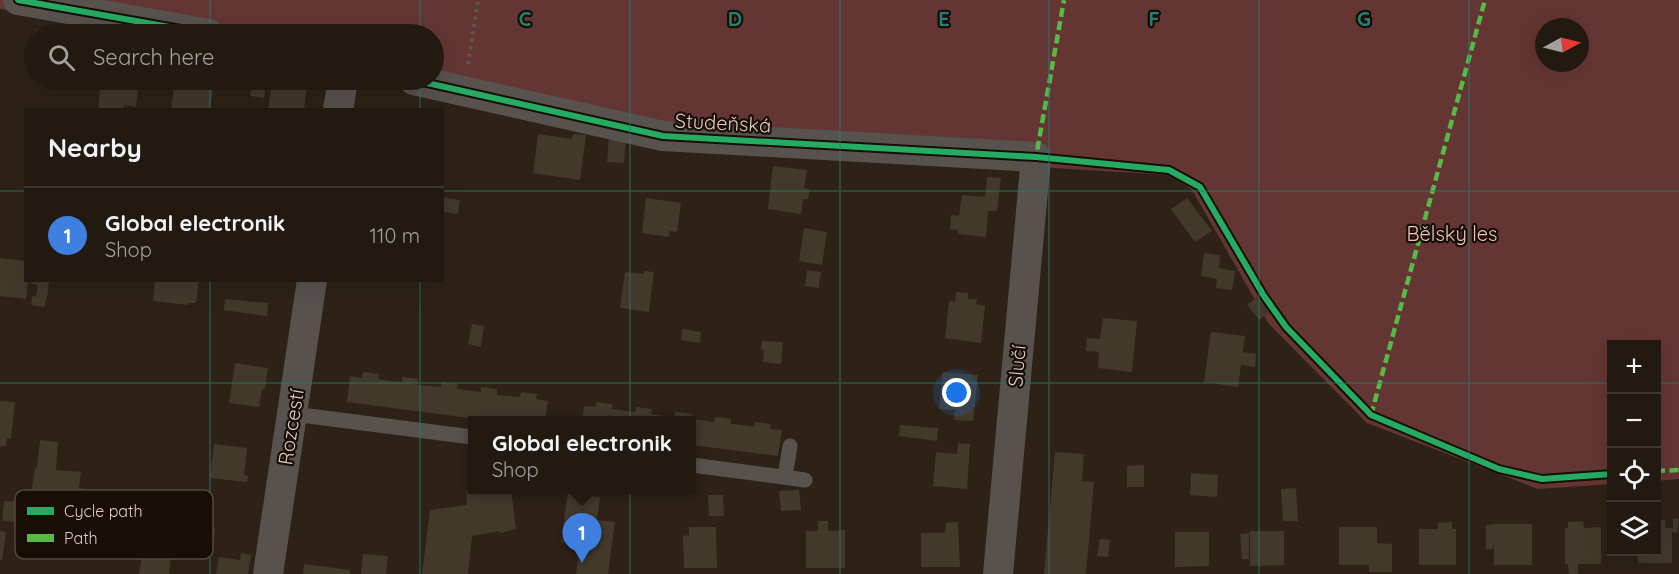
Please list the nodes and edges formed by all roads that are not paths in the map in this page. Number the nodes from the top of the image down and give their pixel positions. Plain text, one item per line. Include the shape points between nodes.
1 (18, 0) edge
2 (153, 24) edge
3 (444, 87) edge
4 (341, 90) edge
5 (338, 108) edge
6 (1036, 157) joint
7 (312, 282) edge
8 (293, 414) junction
9 (468, 436) edge
10 (790, 446) dead end
11 (696, 466) edge
12 (785, 477) junction
13 (805, 480) dead end
14 (268, 574) edge
15 (998, 574) edge

1 - 2 street
3 - 6 street, Studeňská via 663,136
4 - 5 street
6 - 15 street, Slučí
7 - 8 street, Rozcestí
8 - 9 lane
8 - 14 street, Rozcestí
10 - 12 lane
11 - 12 lane
12 - 13 lane

